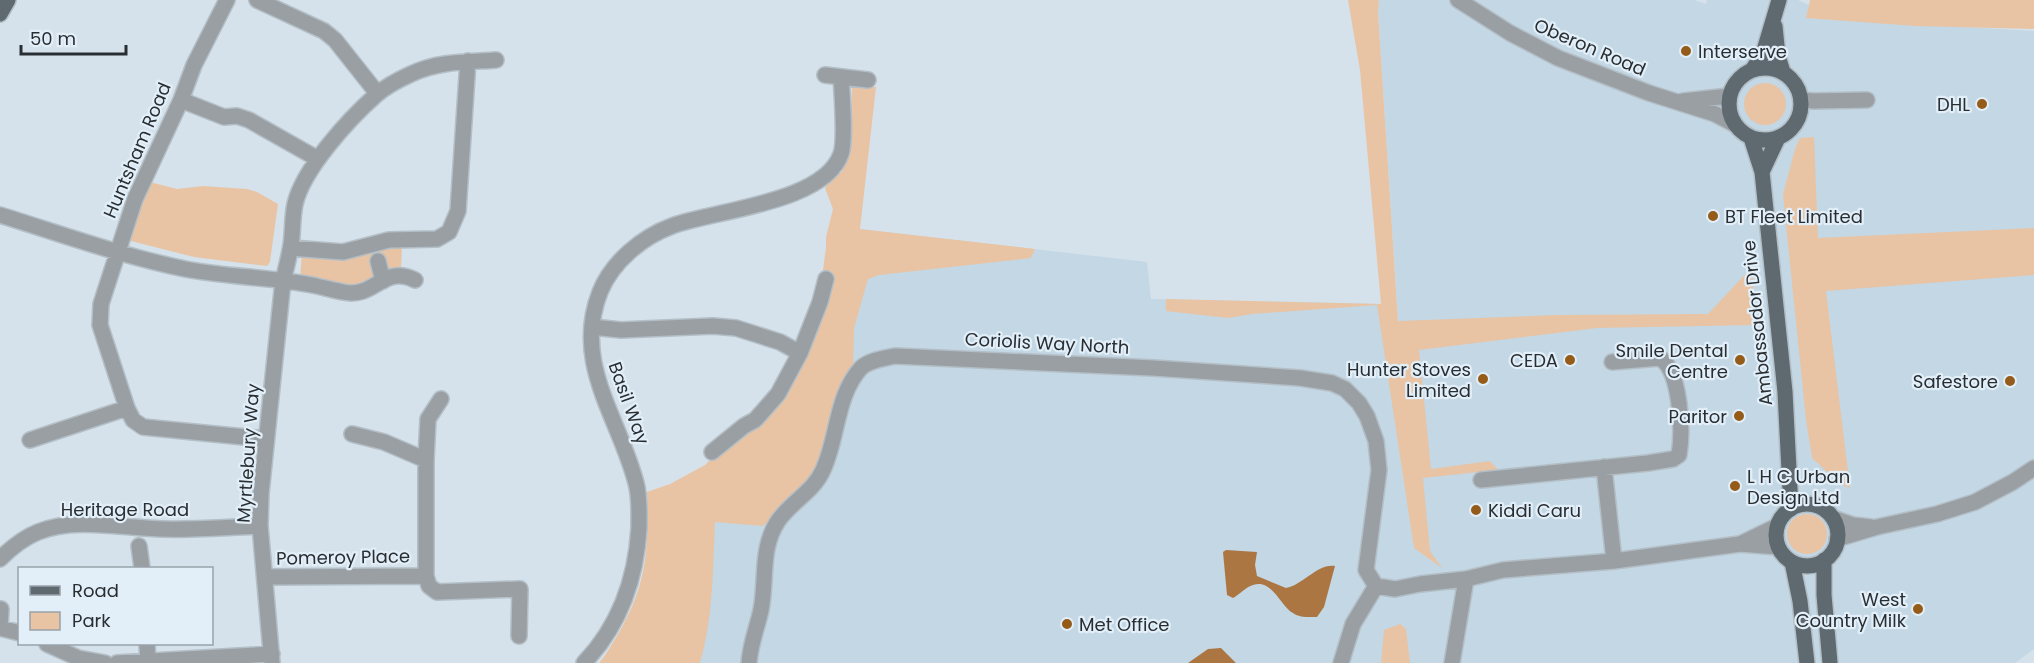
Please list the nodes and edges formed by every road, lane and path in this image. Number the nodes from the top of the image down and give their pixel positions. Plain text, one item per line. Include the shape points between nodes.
1 (8, 0) edge
2 (227, 0) edge
3 (257, 0) edge
4 (1458, 0) edge
5 (1779, 0) edge
6 (275, 3) edge
7 (0, 15) edge
8 (1775, 17) junction
9 (496, 60) dead end
10 (468, 61) junction
11 (1752, 70) junction
12 (1783, 72) junction
13 (825, 75) dead end
14 (841, 77) junction
15 (868, 80) dead end
16 (377, 93) junction
17 (1729, 96) junction
18 (181, 100) junction
19 (1801, 100) junction
20 (1867, 100) dead end
21 (1680, 102) junction
22 (1734, 124) junction
23 (1751, 138) junction
24 (1778, 138) junction
25 (318, 159) junction
26 (1762, 172) junction
27 (0, 215) edge
28 (291, 248) junction
29 (118, 251) junction
30 (378, 261) dead end
31 (826, 279) dead end
32 (384, 280) junction
33 (416, 280) dead end
34 (283, 281) junction
35 (592, 327) junction
36 (800, 353) junction
37 (1612, 362) dead end
38 (441, 399) dead end
39 (127, 408) junction
40 (352, 434) dead end
41 (265, 439) junction
42 (30, 440) dead end
43 (712, 452) dead end
44 (426, 460) junction
45 (1604, 467) junction
46 (2034, 468) edge
47 (1790, 471) junction
48 (1481, 480) dead end
49 (1809, 504) junction
50 (1791, 509) junction
51 (1833, 518) junction
52 (260, 526) junction
53 (1777, 526) junction
54 (1877, 527) junction
55 (1838, 539) junction
56 (1740, 544) junction
57 (139, 546) dead end
58 (1778, 547) junction
59 (0, 559) edge
60 (1824, 560) junction
61 (1614, 561) junction
62 (1792, 562) junction
63 (142, 567) edge
64 (426, 576) junction
65 (265, 577) junction
66 (1466, 579) junction
67 (1377, 586) junction
68 (1, 609) edge
69 (0, 627) edge
70 (18, 632) edge
71 (519, 636) dead end
72 (48, 645) edge
73 (147, 645) edge
74 (272, 658) edge
75 (78, 660) edge
76 (148, 662) edge
77 (105, 663) edge
78 (117, 663) edge
79 (584, 663) edge
80 (749, 663) edge
81 (1341, 663) edge
82 (1452, 663) edge
83 (1807, 663) edge
84 (1830, 663) edge

1 - 7 main road
2 - 18 street, Huntsham Road
3 - 6 street
4 - 21 street, Oberon Road via 1558,58
5 - 8 main road
6 - 16 street via 335,40
8 - 11 main road via 1760,60
8 - 12 main road
9 - 10 street, Myrtlebury Way
10 - 16 street, Myrtlebury Way via 424,69
10 - 28 street via 458,211 449,232 437,239 389,240 343,252
11 - 12 main road
11 - 17 main road via 1736,82
12 - 19 main road via 1793,81
13 - 14 street
14 - 15 street
14 - 35 street, Basil Way via 842,151 830,171 806,189 670,227 636,247 621,259 600,292
16 - 25 street, Myrtlebury Way
17 - 21 street, Oberon Road
17 - 22 main road
18 - 25 street via 224,117 249,120
18 - 29 street, Huntsham Road via 135,199
19 - 20 street
19 - 24 main road via 1794,125
21 - 22 street, Oberon Road
22 - 23 main road
23 - 24 main road
23 - 26 main road, Ambassador Drive
24 - 26 main road
25 - 28 street, Myrtlebury Way via 295,204
26 - 47 main road, Ambassador Drive
27 - 29 street
28 - 34 street, Myrtlebury Way
29 - 34 street via 188,269
29 - 39 street, Huntsham Road via 99,318
30 - 32 street
31 - 36 street
32 - 33 street via 398,274
32 - 34 street via 360,293
34 - 41 street, Myrtlebury Way
35 - 36 street via 736,328
35 - 79 street, Basil Way via 593,364 637,485 639,520 636,559 627,596 614,625
36 - 43 street via 765,410
37 - 45 street via 1660,358 1667,362 1674,377 1681,443 1680,455 1673,459
38 - 44 street via 428,419
39 - 41 street via 140,426
39 - 42 street
40 - 44 street via 384,442
41 - 52 street, Myrtlebury Way
44 - 64 street
45 - 48 street
45 - 61 street
46 - 54 street via 1975,502
47 - 49 main road, Ambassador Drive
47 - 50 main road, Ambassador Drive
49 - 50 main road
49 - 51 main road via 1822,508
50 - 53 main road
51 - 54 street
51 - 55 main road
52 - 59 street, Heritage Road via 57,527 29,536
52 - 65 street, Myrtlebury Way
53 - 56 street
53 - 58 main road
54 - 55 street
55 - 60 main road
56 - 58 street
56 - 61 street
57 - 63 street
58 - 62 main road
60 - 62 main road via 1808,566
60 - 84 main road
61 - 66 street via 1503,570
62 - 83 main road
64 - 65 street, Pomeroy Place
64 - 71 street, Pomeroy Place via 429,586 437,592 520,589
65 - 74 street, Myrtlebury Way
66 - 67 street via 1395,589
66 - 82 street
67 - 80 street, Coriolis Way North via 1366,570 1379,470 1376,441 1359,403 1332,383 1153,368 895,356 862,367 845,393 822,473 778,521 764,568 761,609
67 - 81 street via 1353,624
68 - 69 street
69 - 70 street
72 - 75 street
73 - 76 street
74 - 76 street
75 - 77 street
76 - 78 street

